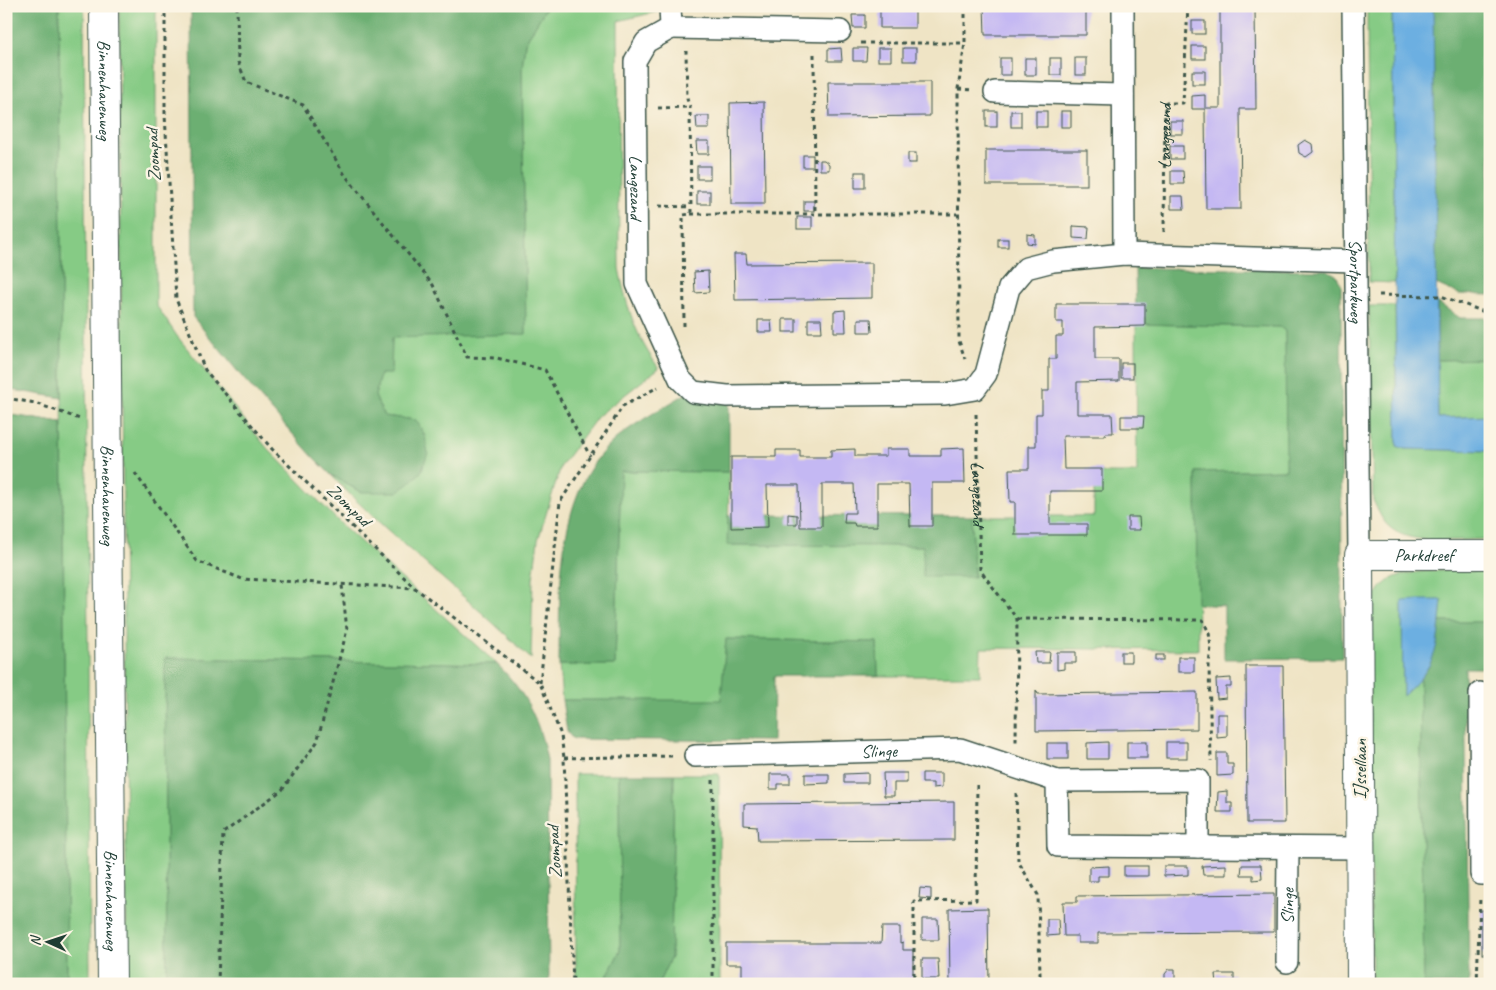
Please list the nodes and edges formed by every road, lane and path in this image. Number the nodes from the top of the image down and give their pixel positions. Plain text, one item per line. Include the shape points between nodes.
1 (104, 6) edge
2 (165, 6) edge
3 (237, 6) edge
4 (670, 6) edge
5 (965, 6) edge
6 (1123, 6) edge
7 (1188, 6) edge
8 (1353, 6) edge
9 (677, 28) junction
10 (814, 31) junction
11 (840, 31) joint
12 (965, 43) junction
13 (995, 92) dead end
14 (1123, 95) junction
15 (690, 107) junction
16 (636, 108) junction
17 (636, 206) junction
18 (691, 207) junction
19 (691, 214) junction
20 (815, 214) junction
21 (957, 214) junction
22 (1124, 254) junction
23 (1164, 255) junction
24 (1355, 261) junction
25 (1390, 295) dead end
26 (1490, 314) edge
27 (670, 356) junction
28 (680, 379) junction
29 (975, 389) junction
30 (6, 398) edge
31 (108, 429) junction
32 (590, 456) junction
33 (134, 471) dead end
34 (1359, 555) junction
35 (1490, 555) edge
36 (980, 570) dead end
37 (342, 584) junction
38 (415, 588) junction
39 (1017, 619) dead end
40 (540, 683) junction
41 (1480, 693) dead end
42 (960, 749) junction
43 (704, 756) junction
44 (564, 758) junction
45 (1198, 780) junction
46 (1057, 781) junction
47 (1198, 847) junction
48 (1288, 848) junction
49 (1360, 848) junction
50 (1486, 874) edge
51 (1287, 962) dead end
52 (112, 984) edge
53 (218, 984) edge
54 (573, 984) edge
55 (713, 984) edge
56 (914, 984) edge
57 (1361, 984) edge
58 (1477, 984) edge

1 - 31 street, Binnenhavenweg
2 - 38 path, Zoompad via 165,115 176,299 205,370 272,449
3 - 32 path via 238,62 246,82 304,105 345,175 433,285 467,357 497,358 545,370
4 - 9 street
5 - 12 path, Langezand
6 - 14 street
7 - 23 path, Langezand via 1183,103 1165,103
8 - 24 street, Sportparkweg
9 - 10 street
9 - 15 path
9 - 16 street, Langezand via 646,42 635,61
10 - 11 street
10 - 20 path
11 - 12 path via 842,43
12 - 21 path, Langezand via 958,89
13 - 14 street
14 - 22 street
15 - 16 path
15 - 18 path
16 - 17 street, Langezand
17 - 18 path
17 - 27 street, Langezand via 637,284
18 - 19 path
19 - 20 path
19 - 27 path via 683,215 684,348
20 - 21 path
21 - 29 path, Langezand via 959,341
22 - 23 street
22 - 29 street via 1053,261 1026,268 1009,288 986,374
23 - 24 street
24 - 34 street, Sportparkweg
25 - 26 path via 1441,296
27 - 28 street, Langezand
28 - 29 street via 694,392 727,396 945,394
28 - 32 path via 623,406
29 - 36 path, Langezand
30 - 31 path via 35,403
31 - 52 street, Binnenhavenweg
32 - 40 path via 560,502
33 - 37 path via 197,561 242,579
34 - 35 street, Parkdreef
34 - 49 street, IJssellaan
37 - 38 path
37 - 53 path via 347,630 317,742 282,790 223,833
38 - 40 path, Zoompad
39 - 45 path via 1203,620 1211,647 1211,760
40 - 44 path, Zoompad via 561,735
41 - 50 street
42 - 43 street, Slinge
42 - 46 street, Slinge
42 - 56 path via 961,772 978,781 976,900 914,901
43 - 44 path
43 - 55 path
44 - 54 path, Zoompad
45 - 46 street, Slinge
45 - 47 street
46 - 47 street via 1058,846
47 - 48 street
48 - 49 street
48 - 51 street, Slinge
49 - 57 street, IJssellaan
50 - 58 path

